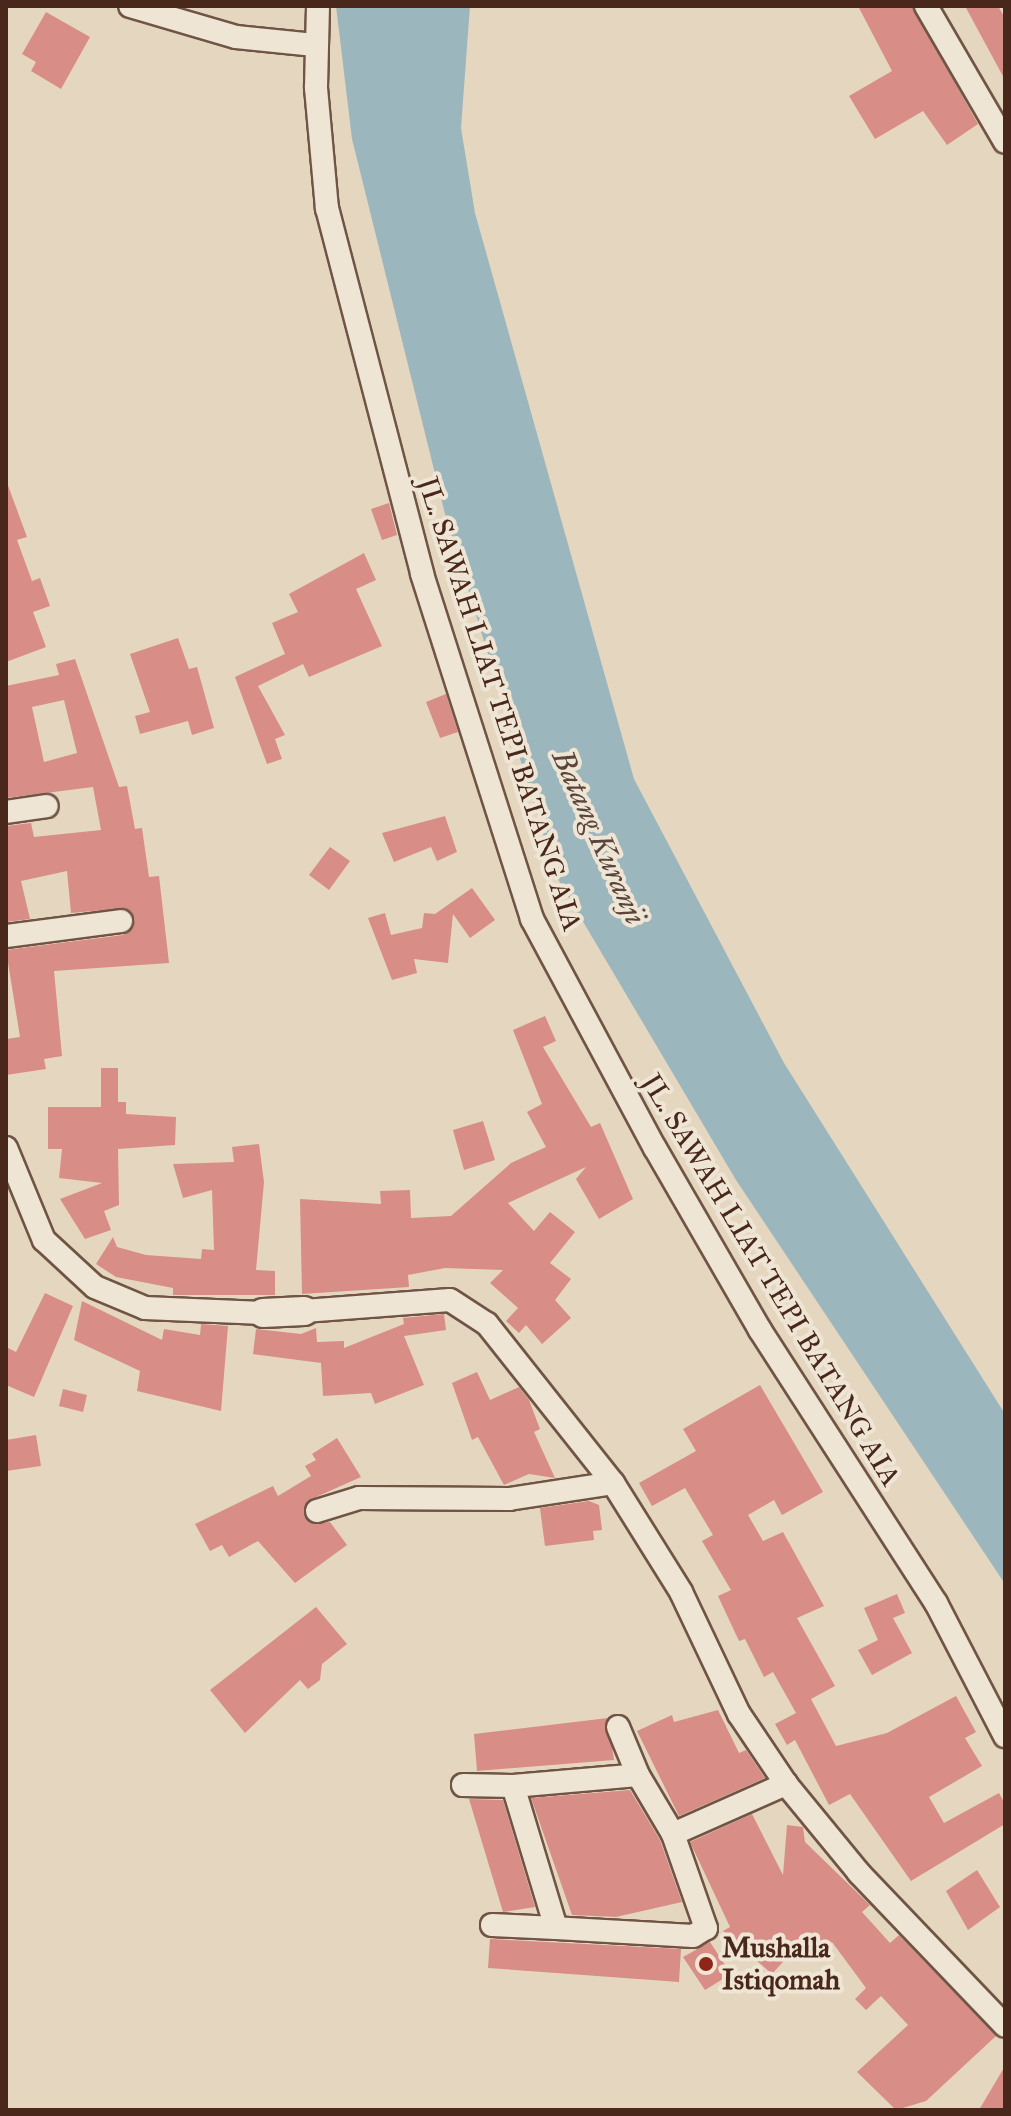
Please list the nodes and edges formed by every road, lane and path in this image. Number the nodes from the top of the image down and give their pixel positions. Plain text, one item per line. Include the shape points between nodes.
1 (130, 6) edge
2 (318, 6) edge
3 (926, 6) edge
4 (315, 45) junction
5 (1005, 142) edge
6 (47, 806) dead end
7 (6, 812) edge
8 (121, 921) dead end
9 (6, 936) edge
10 (6, 1148) edge
11 (304, 1311) joint
12 (263, 1313) joint
13 (613, 1483) junction
14 (317, 1511) dead end
15 (618, 1727) dead end
16 (1005, 1736) edge
17 (638, 1775) junction
18 (786, 1784) junction
19 (463, 1785) dead end
20 (513, 1786) junction
21 (673, 1834) junction
22 (492, 1925) dead end
23 (556, 1928) junction
24 (1005, 2026) edge

1 - 4 street via 236,37
2 - 4 street, JL. SAWAH LIAT TEPI BATANG AIA
3 - 5 street
4 - 16 street, JL. SAWAH LIAT TEPI BATANG AIA via 327,208 361,353 422,574 532,919 677,1187 936,1603
6 - 7 street
8 - 9 street
10 - 12 street via 44,1240 95,1287 145,1308
11 - 12 street
11 - 13 street via 431,1299 467,1307 558,1407
13 - 14 street via 509,1499 359,1498
13 - 18 street via 681,1592 739,1714
15 - 17 street
17 - 20 street
17 - 21 street
18 - 21 street
18 - 24 street via 859,1873
19 - 20 street
20 - 23 street
21 - 23 street via 706,1913 700,1934
22 - 23 street

